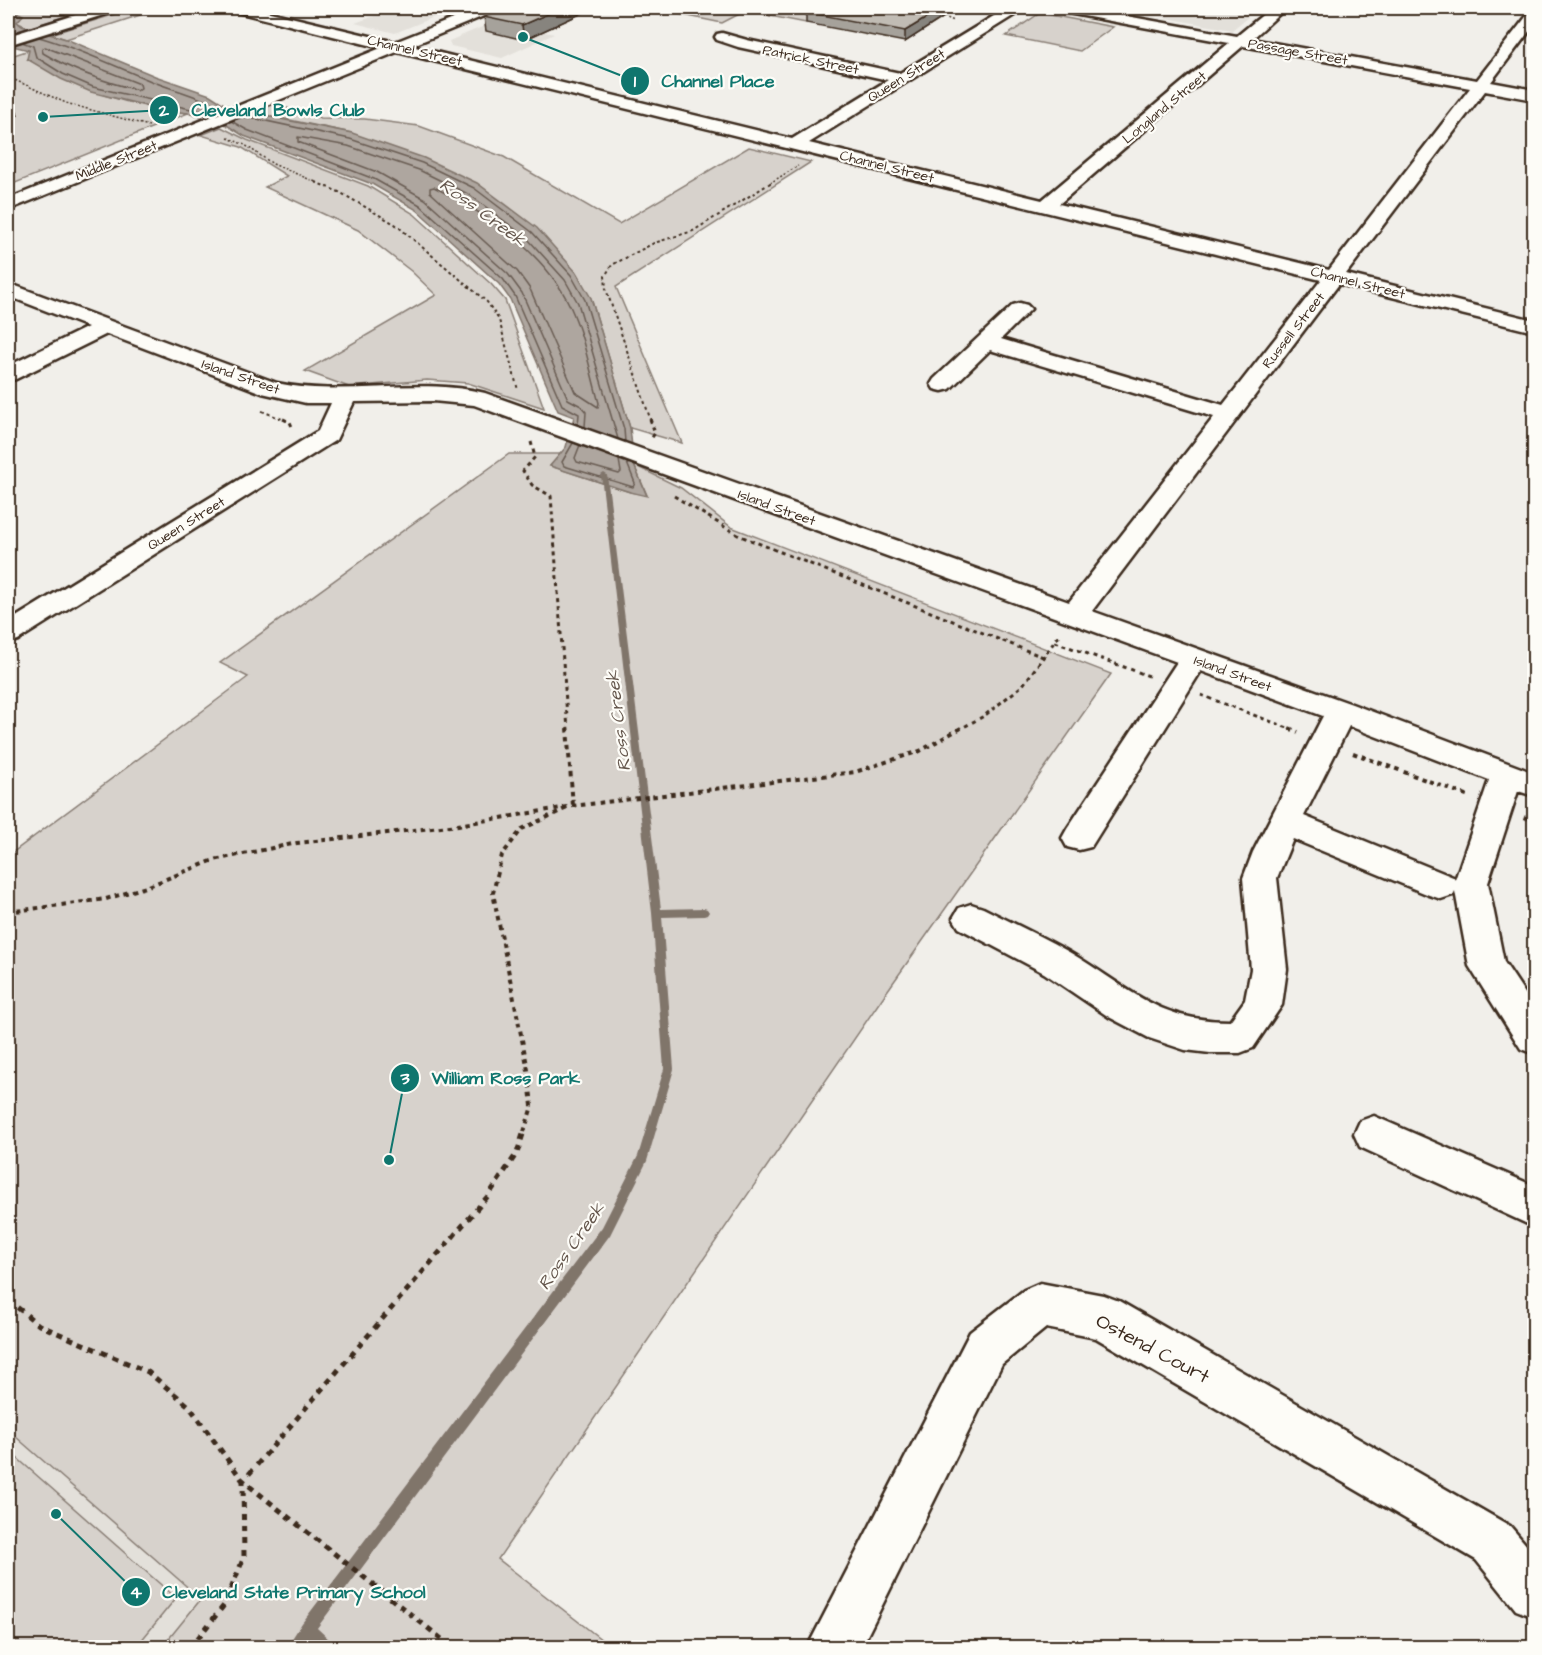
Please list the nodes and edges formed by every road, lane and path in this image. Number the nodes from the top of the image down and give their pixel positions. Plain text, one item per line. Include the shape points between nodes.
1 (111, 8) edge
2 (238, 8) edge
3 (491, 8) edge
4 (1016, 8) edge
5 (1062, 8) edge
6 (1279, 8) edge
7 (933, 14) edge
8 (1534, 16) edge
9 (956, 22) dead end
10 (722, 37) dead end
11 (1241, 40) junction
12 (8, 41) edge
13 (398, 46) junction
14 (8, 76) edge
15 (901, 78) junction
16 (1483, 85) junction
17 (1534, 95) edge
18 (191, 130) junction
19 (797, 143) junction
20 (823, 150) junction
21 (8, 205) edge
22 (1047, 205) junction
23 (1335, 276) junction
24 (8, 289) edge
25 (1020, 309) dead end
26 (1534, 326) edge
27 (104, 327) junction
28 (986, 342) junction
29 (8, 374) edge
30 (942, 384) dead end
31 (518, 391) dead end
32 (346, 395) junction
33 (260, 410) dead end
34 (1228, 414) junction
35 (293, 430) dead end
36 (522, 439) dead end
37 (638, 456) junction
38 (668, 492) dead end
39 (1073, 615) junction
40 (8, 634) edge
41 (1054, 642) junction
42 (1043, 657) junction
43 (1194, 659) junction
44 (1177, 686) junction
45 (1341, 711) junction
46 (1326, 743) junction
47 (1513, 789) edge
48 (573, 806) junction
49 (1534, 821) edge
50 (1285, 822) junction
51 (1079, 838) dead end
52 (1441, 886) dead end
53 (8, 912) edge
54 (971, 918) dead end
55 (1534, 1038) edge
56 (1374, 1134) dead end
57 (1534, 1205) edge
58 (8, 1300) edge
59 (243, 1481) junction
60 (1534, 1592) edge
61 (190, 1647) edge
62 (453, 1647) edge
63 (832, 1647) edge

1 - 12 street
2 - 13 street, Channel Street
3 - 13 street, Middle Street
4 - 15 street, Queen Street
5 - 11 street, Passage Street
6 - 11 street, Longland Street
7 - 9 path
8 - 16 street, Russell Street
10 - 15 street, Patrick Street
11 - 16 street, Passage Street
11 - 22 street, Longland Street
13 - 18 street, Middle Street
13 - 19 street, Channel Street
14 - 18 path via 66,103
15 - 19 street, Queen Street
16 - 17 street, Passage Street
16 - 23 street, Russell Street
18 - 21 street, Middle Street
18 - 31 path via 207,130 245,145 273,164 339,192 395,224 487,302 499,320
19 - 20 street, Channel Street
20 - 22 street, Channel Street
20 - 37 path via 693,231 654,243 612,265 605,276 655,433
22 - 23 street, Channel Street
23 - 26 street, Channel Street
23 - 34 street, Russell Street
24 - 27 street, Island Street
25 - 28 street
27 - 29 street
27 - 32 street, Island Street via 259,385 306,396
28 - 30 street
28 - 34 street
32 - 37 street, Island Street via 477,398
32 - 40 street, Queen Street via 328,435
33 - 35 path via 290,422
34 - 39 street, Russell Street
36 - 48 path via 533,443 535,457 524,471 532,485 551,496
37 - 39 street, Island Street
38 - 42 path via 738,535
39 - 41 path
39 - 43 street, Island Street
41 - 42 path
41 - 44 path
42 - 48 path via 1023,685 984,716 920,752 855,771
43 - 44 street
43 - 45 street, Island Street
44 - 46 path
44 - 51 street
45 - 46 street
45 - 47 street, Island Street
46 - 47 path
46 - 50 street
47 - 49 path
47 - 55 street via 1471,883 1487,966
48 - 53 path via 458,825 297,843 214,860 106,899
48 - 59 path via 522,829 502,855 493,893 532,1106 517,1153 488,1196
50 - 52 street
50 - 54 street via 1260,878 1269,969 1263,1005 1240,1037 1213,1039 1173,1032 1138,1017 1057,963
56 - 57 street
58 - 59 path via 39,1325 148,1372 189,1406
59 - 61 path via 244,1557 225,1604
59 - 62 path
60 - 63 street, Ostend Court via 1493,1543 1103,1317 1040,1305 986,1348

